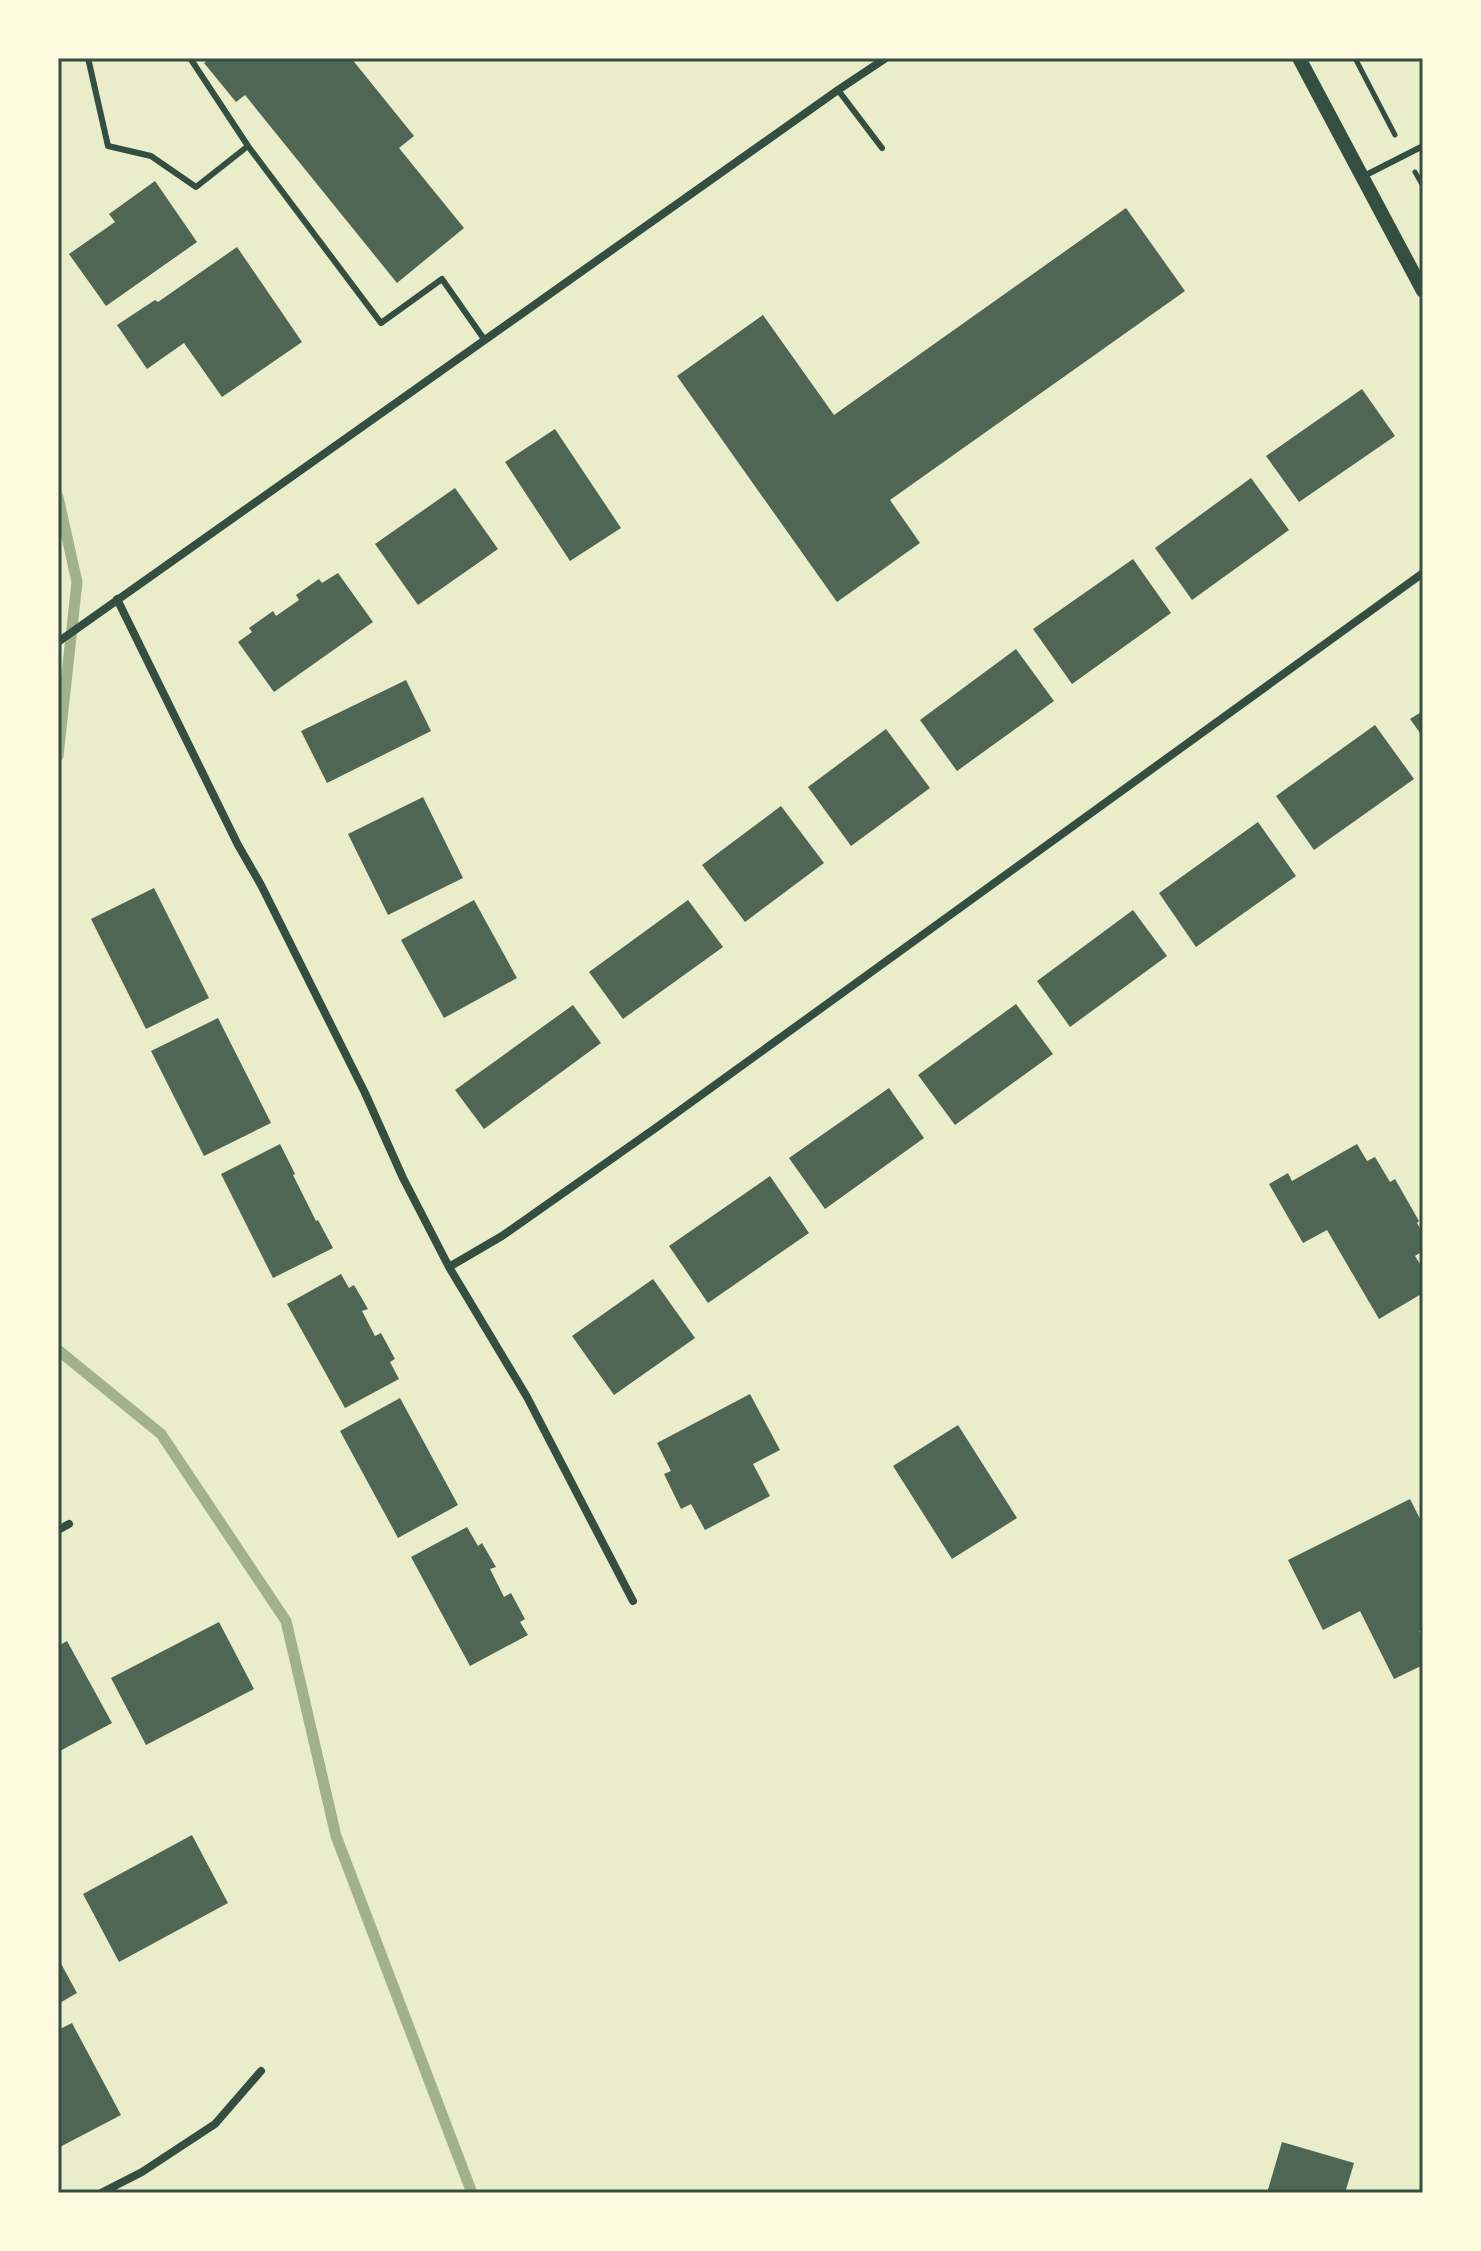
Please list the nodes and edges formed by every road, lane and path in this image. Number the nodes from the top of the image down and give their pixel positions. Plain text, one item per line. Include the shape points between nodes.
1 (88, 58) edge
2 (190, 58) edge
3 (886, 58) edge
4 (1299, 58) edge
5 (1355, 58) edge
6 (838, 90) junction
7 (1389, 124) dead end
8 (248, 146) junction
9 (1423, 146) edge
10 (882, 148) dead end
11 (1362, 177) junction
12 (1423, 291) edge
13 (484, 339) junction
14 (1423, 573) edge
15 (117, 599) junction
16 (58, 642) edge
17 (449, 1267) junction
18 (69, 1524) dead end
19 (58, 1530) edge
20 (633, 1601) dead end
21 (261, 2071) dead end
22 (101, 2193) edge

1 - 8 lane via 108,146 151,156 196,187
2 - 8 lane
3 - 6 street
4 - 11 street
5 - 7 path
6 - 10 lane
6 - 13 street
8 - 13 lane via 381,323 442,279
9 - 11 lane
11 - 12 street
13 - 15 street
14 - 17 street via 657,1127
15 - 16 street
15 - 17 street
17 - 20 street via 527,1397
18 - 19 street
21 - 22 street via 215,2124

